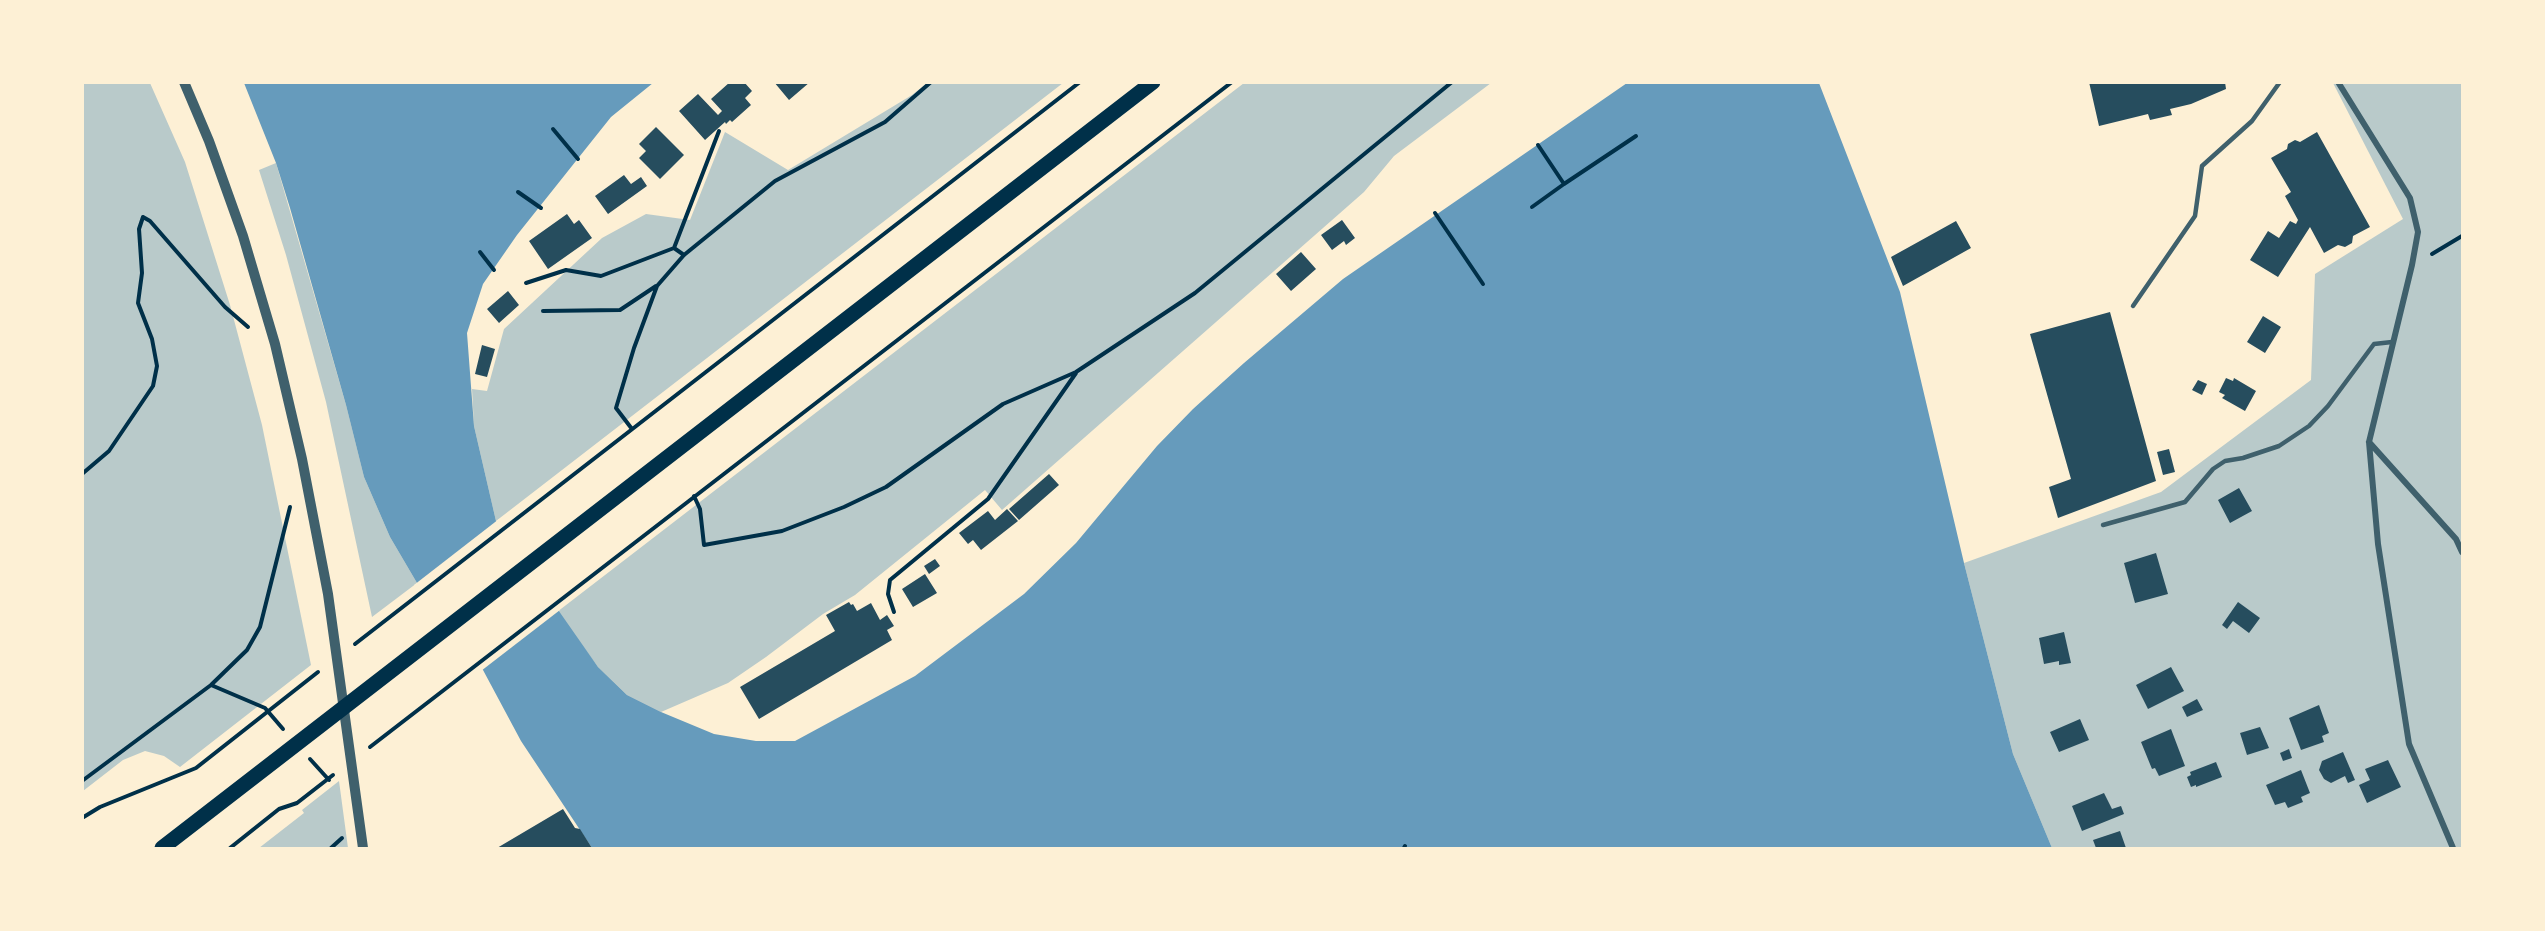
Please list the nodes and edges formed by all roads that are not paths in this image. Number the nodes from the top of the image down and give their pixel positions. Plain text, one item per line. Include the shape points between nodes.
1 (184, 82) edge
2 (1153, 82) edge
3 (2280, 82) edge
4 (2338, 82) edge
5 (2133, 306) dead end
6 (2392, 342) junction
7 (2369, 442) junction
8 (2103, 525) dead end
9 (2463, 552) edge
10 (161, 848) edge
11 (363, 849) edge
12 (2453, 849) edge

1 - 11 street via 243,236 275,344 302,459 328,594
2 - 10 main road
3 - 5 lane via 2252,121 2202,166 2195,216
4 - 6 street via 2410,198 2418,232
6 - 7 street
6 - 8 lane via 2374,344 2328,406 2309,426 2279,446 2225,461 2213,469 2186,502
7 - 9 street via 2456,539
7 - 12 street via 2378,544 2409,744

